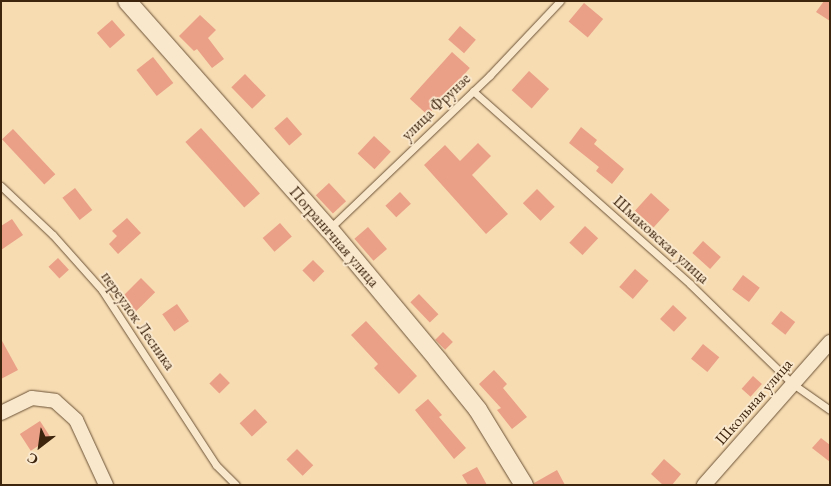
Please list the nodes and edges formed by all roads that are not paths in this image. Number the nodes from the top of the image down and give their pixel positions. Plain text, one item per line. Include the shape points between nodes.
1 (127, 1) edge
2 (560, 1) edge
3 (473, 91) junction
4 (1, 186) edge
5 (329, 229) junction
6 (830, 342) edge
7 (793, 384) junction
8 (830, 410) edge
9 (1, 413) edge
10 (106, 485) edge
11 (236, 485) edge
12 (524, 485) edge
13 (704, 485) edge

1 - 5 street, Пограничная улица
2 - 3 lane, улица Фрунзе
3 - 5 lane, улица Фрунзе
3 - 7 lane, Шмаковская улица via 690,284
4 - 11 lane, переулок Лесника via 54,235 102,290 216,465
5 - 12 street, Пограничная улица via 478,410
6 - 7 street, Школьная улица
7 - 8 lane, Шмаковская улица
7 - 13 street, Школьная улица
9 - 10 street via 32,398 55,401 76,420

